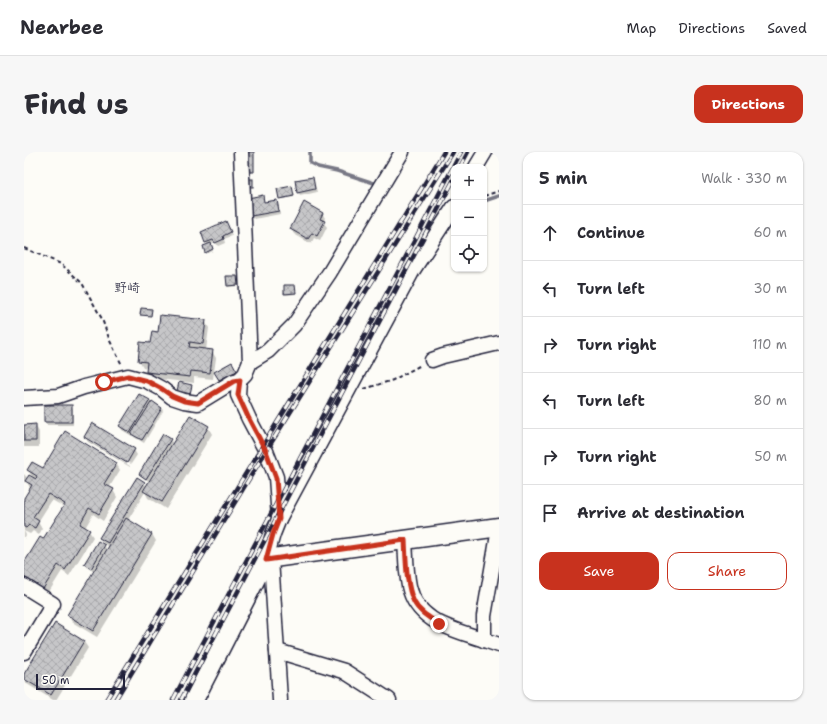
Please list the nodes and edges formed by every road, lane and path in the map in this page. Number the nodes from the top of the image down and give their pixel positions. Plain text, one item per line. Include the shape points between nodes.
1 (241, 152) edge
2 (402, 152) edge
3 (484, 152) edge
4 (478, 164) edge
5 (499, 190) edge
6 (487, 195) edge
7 (451, 212) edge
8 (24, 248) edge
9 (499, 343) edge
10 (432, 360) joint
11 (250, 362) junction
12 (128, 376) junction
13 (240, 380) junction
14 (346, 395) junction
15 (24, 398) edge
16 (279, 519) junction
17 (499, 528) edge
18 (405, 540) junction
19 (269, 560) junction
20 (24, 586) edge
21 (484, 640) junction
22 (499, 645) edge
23 (24, 652) edge
24 (277, 652) junction
25 (194, 700) edge
26 (280, 700) edge
27 (389, 700) edge

1 - 11 street
2 - 11 street via 330,272 294,325 268,352
3 - 4 street
5 - 6 path
7 - 14 street via 413,270
8 - 12 path via 61,264 82,284 102,319
9 - 10 street
10 - 14 path via 393,380
11 - 13 street
12 - 13 street via 147,381 184,401 198,403 234,381
12 - 15 street via 58,396
13 - 16 street via 238,395 266,451 276,478
14 - 16 street
16 - 19 street via 273,534
17 - 18 street
17 - 21 street via 484,616
18 - 19 street
18 - 21 street via 409,586 414,602 425,615 439,624
19 - 24 street
19 - 25 street
20 - 23 street via 53,604
21 - 22 street
24 - 26 street
24 - 27 street via 344,671

